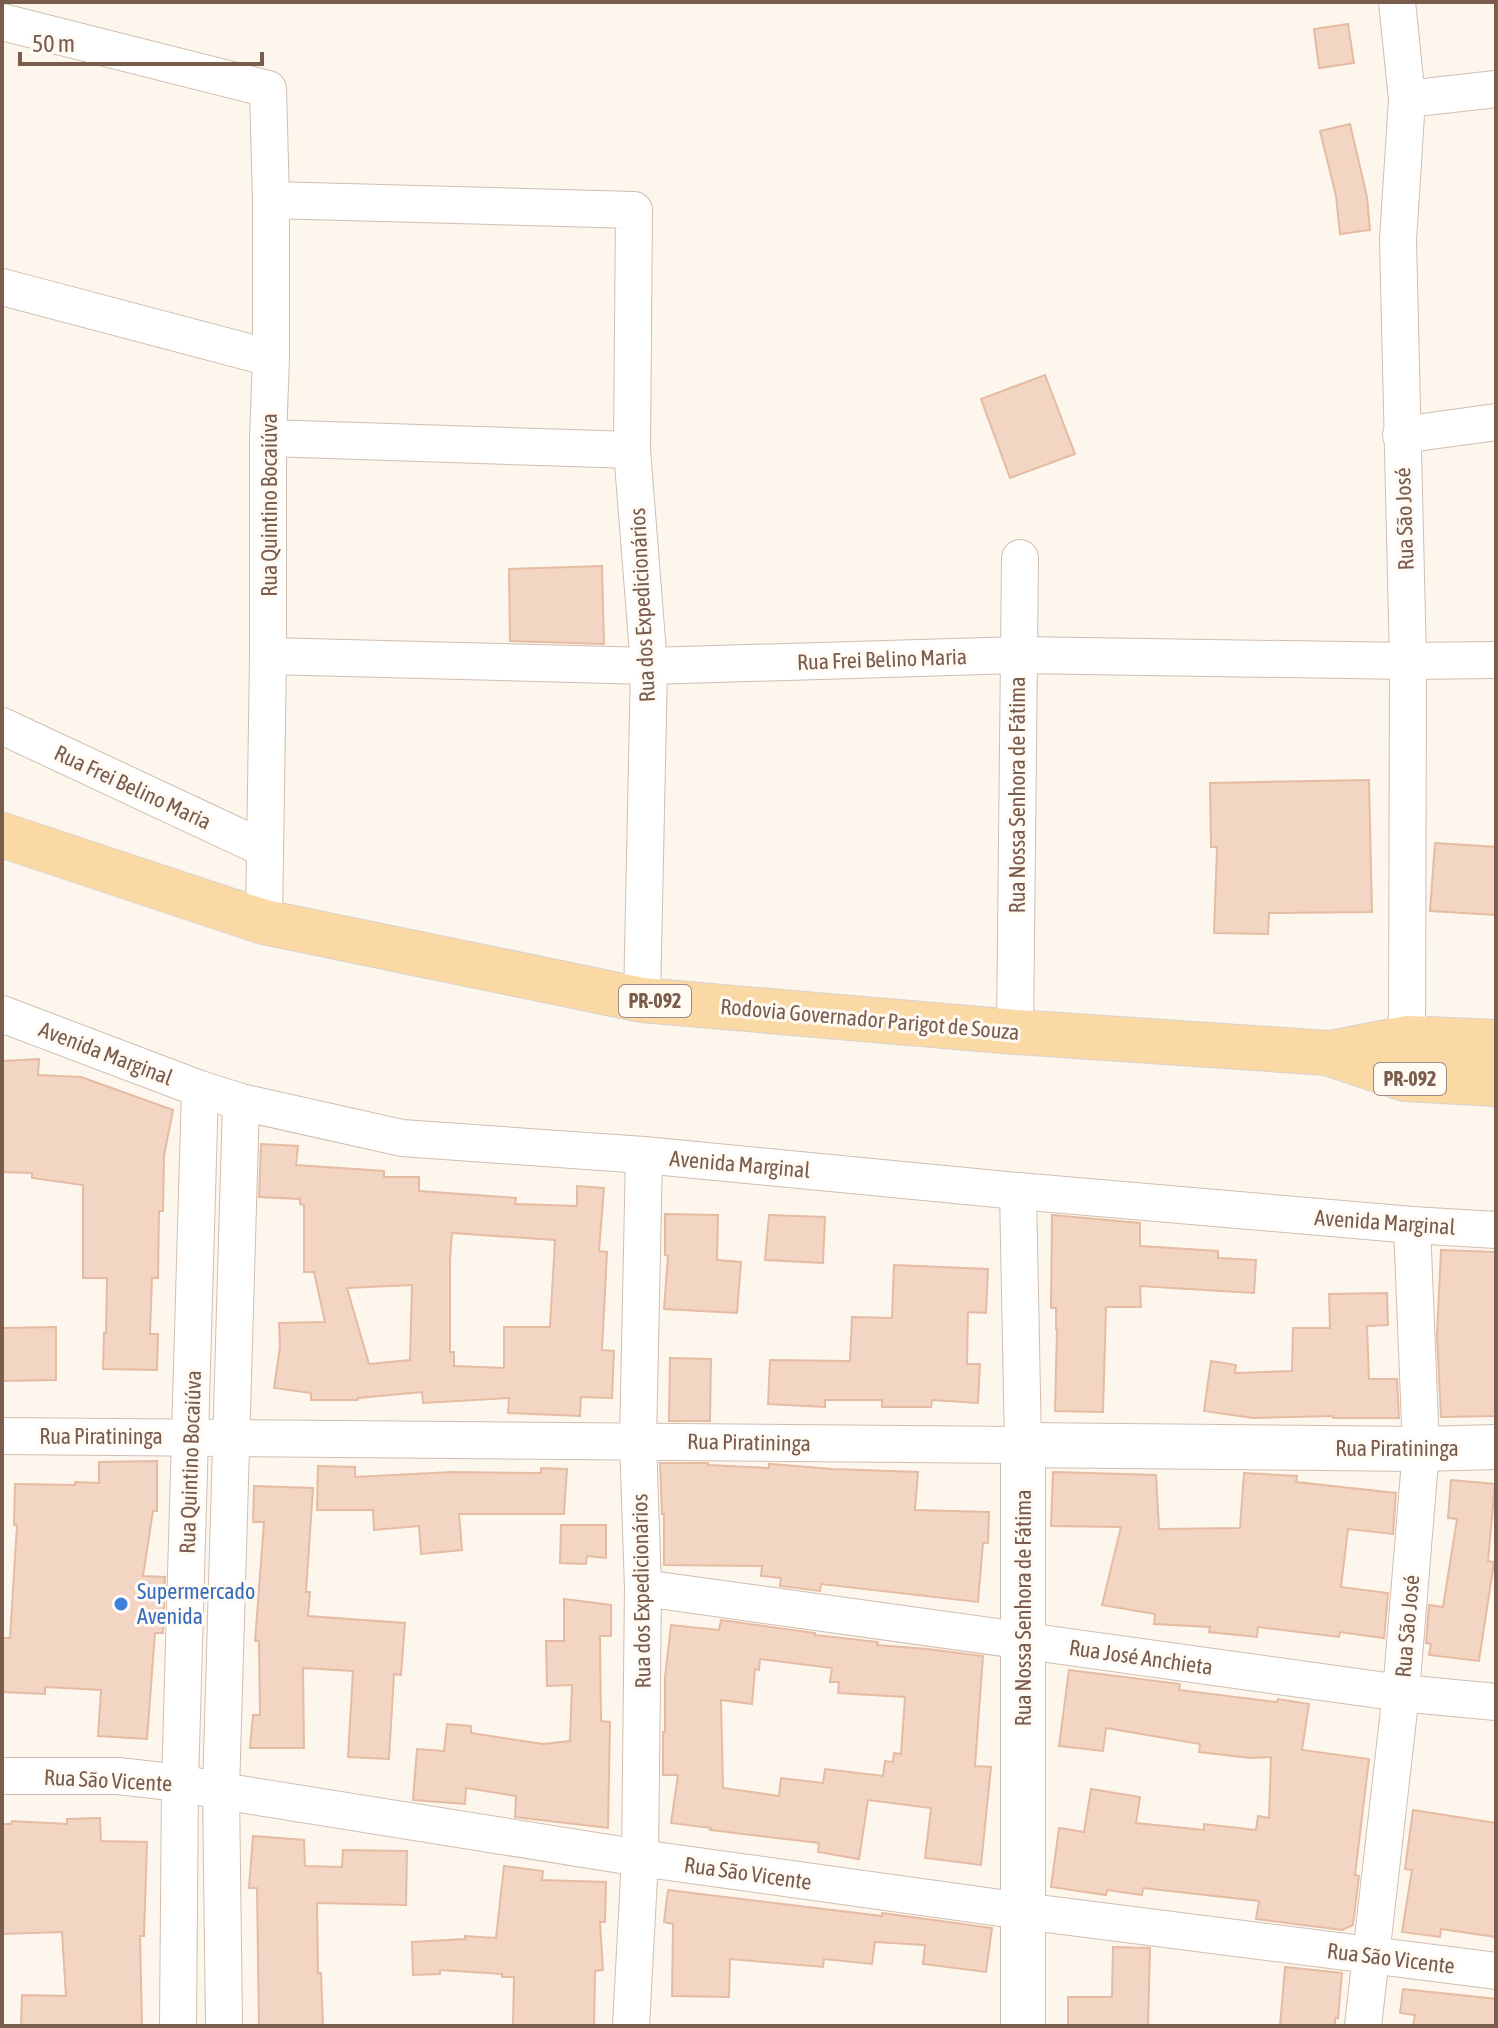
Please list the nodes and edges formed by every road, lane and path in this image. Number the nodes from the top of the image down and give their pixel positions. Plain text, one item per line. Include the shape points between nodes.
1 (1397, 2) edge
2 (2, 22) edge
3 (1496, 89) edge
4 (1407, 99) junction
5 (271, 200) junction
6 (2, 287) edge
7 (271, 358) junction
8 (1496, 422) edge
9 (1401, 435) junction
10 (268, 438) junction
11 (632, 450) junction
12 (1020, 558) dead end
13 (1019, 655) junction
14 (268, 656) junction
15 (1496, 660) edge
16 (1408, 661) junction
17 (649, 666) junction
18 (2, 726) edge
19 (2, 835) edge
20 (265, 849) junction
21 (264, 922) junction
22 (642, 1000) junction
23 (2, 1014) edge
24 (1015, 1032) junction
25 (1407, 1038) junction
26 (1496, 1042) edge
27 (1327, 1053) junction
28 (1496, 1084) edge
29 (200, 1089) junction
30 (241, 1102) junction
31 (644, 1155) junction
32 (1018, 1191) junction
33 (1412, 1225) junction
34 (1496, 1230) edge
35 (2, 1436) edge
36 (191, 1436) junction
37 (232, 1439) junction
38 (638, 1441) junction
39 (1023, 1445) junction
40 (1496, 1447) edge
41 (1421, 1449) junction
42 (643, 1588) junction
43 (1023, 1641) junction
44 (1401, 1693) junction
45 (1496, 1702) edge
46 (2, 1776) edge
47 (180, 1783) junction
48 (221, 1791) junction
49 (640, 1858) junction
50 (1023, 1911) junction
51 (1372, 1956) junction
52 (1496, 1971) edge
53 (178, 2026) edge
54 (224, 2026) edge
55 (631, 2026) edge
56 (1023, 2026) edge
57 (1363, 2026) edge

1 - 4 street, Rua São José
2 - 5 street, Rua Quintino Bocaiúva via 268,89
3 - 4 street
4 - 9 street, Rua São José via 1398,240
5 - 7 street, Rua Quintino Bocaiúva
5 - 11 street, Rua dos Expedicionários via 634,210
6 - 7 street
7 - 10 street, Rua Quintino Bocaiúva
8 - 9 street
9 - 16 street, Rua São José
10 - 11 street
10 - 14 street, Rua Quintino Bocaiúva
11 - 17 street, Rua dos Expedicionários
12 - 13 street, Rua Nossa Senhora de Fátima
13 - 16 street, Rua Frei Belino Maria
13 - 17 street, Rua Frei Belino Maria
13 - 24 street, Rua Nossa Senhora de Fátima
14 - 17 street, Rua Frei Belino Maria
14 - 20 street, Rua Quintino Bocaiúva
15 - 16 street, Rua Frei Belino Maria
16 - 25 street, Rua São José
17 - 22 street, Rua dos Expedicionários
18 - 20 street, Rua Frei Belino Maria
19 - 21 main road, Rodovia Governador Parigot de Souza / PR-092
20 - 21 street, Rua Quintino Bocaiúva
21 - 22 main road, Rodovia Governador Parigot de Souza / PR-092
22 - 24 main road, Rodovia Governador Parigot de Souza / PR-092
23 - 29 street, Avenida Marginal
24 - 27 main road, Rodovia Governador Parigot de Souza / PR-092
25 - 26 main road, Rodovia Governador Parigot de Souza / PR-092
25 - 27 main road, Rodovia Governador Parigot de Souza / PR-092
27 - 28 main road, Rodovia Governador Parigot de Souza / PR-092 via 1405,1079
29 - 30 street, Avenida Marginal
29 - 36 street, Rua Quintino Bocaiúva
30 - 31 street, Avenida Marginal via 402,1138
30 - 37 street, Rua Quintino Bocaiúva
31 - 32 street, Avenida Marginal
31 - 38 street, Rua dos Expedicionários
32 - 33 street, Avenida Marginal
32 - 39 street, Rua Nossa Senhora de Fátima
33 - 34 street, Avenida Marginal
33 - 41 street, Rua São José
35 - 36 street, Rua Piratininga
36 - 37 street, Rua Piratininga
36 - 47 street, Rua Quintino Bocaiúva
37 - 38 street, Rua Piratininga
37 - 48 street, Rua Quintino Bocaiúva
38 - 39 street, Rua Piratininga
38 - 42 street, Rua dos Expedicionários
39 - 41 street, Rua Piratininga
39 - 43 street, Rua Nossa Senhora de Fátima
40 - 41 street, Rua Piratininga
41 - 44 street, Rua São José
42 - 43 street, Rua José Anchieta
42 - 49 street, Rua dos Expedicionários
43 - 44 street, Rua José Anchieta
43 - 50 street, Rua Nossa Senhora de Fátima
44 - 45 street, Rua José Anchieta
44 - 51 street, Rua São José
46 - 47 street, Rua São Vicente via 118,1776
47 - 48 street, Rua São Vicente
47 - 53 street, Rua Quintino Bocaiúva
48 - 49 street, Rua São Vicente
48 - 54 street, Rua Quintino Bocaiúva
49 - 50 street, Rua São Vicente
49 - 55 street, Rua dos Expedicionários
50 - 51 street, Rua São Vicente
50 - 56 street, Rua Nossa Senhora de Fátima
51 - 52 street, Rua São Vicente
51 - 57 street, Rua São José

